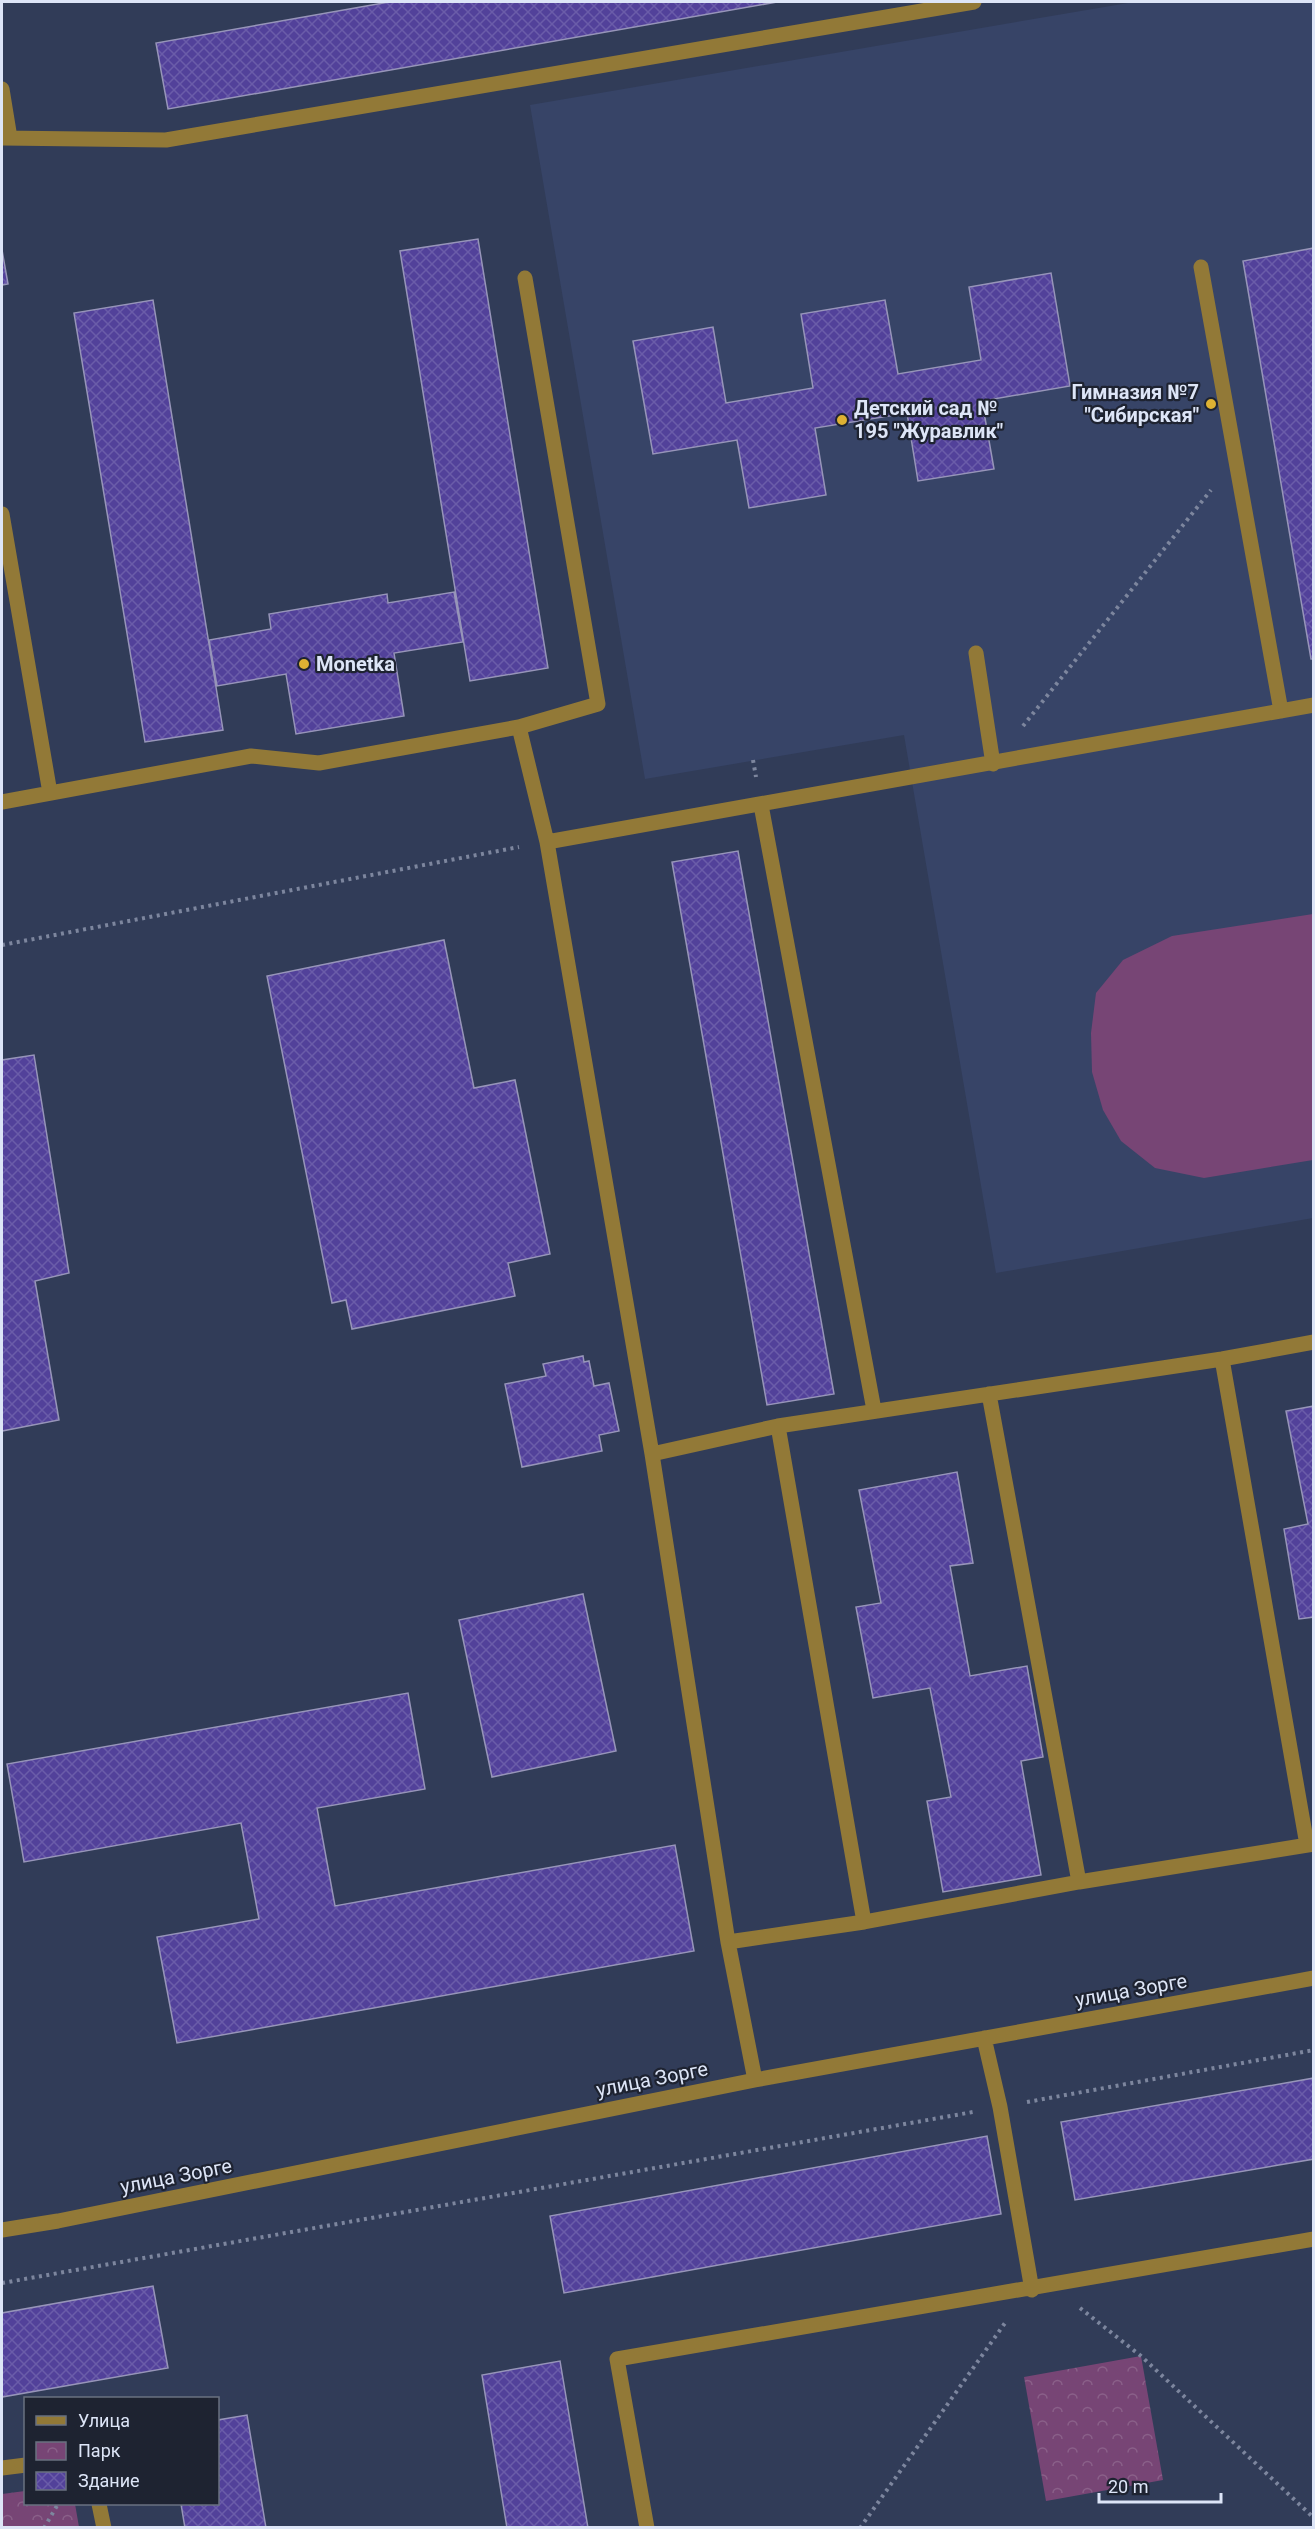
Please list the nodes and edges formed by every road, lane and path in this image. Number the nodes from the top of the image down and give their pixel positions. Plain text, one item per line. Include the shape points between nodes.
1 (974, 2) edge
2 (2, 89) edge
3 (6, 138) edge
4 (1201, 267) dead end
5 (525, 278) dead end
6 (1236, 459) junction
7 (2, 514) edge
8 (976, 653) dead end
9 (1314, 705) edge
10 (1281, 711) junction
11 (519, 727) junction
12 (1023, 727) dead end
13 (993, 764) junction
14 (50, 793) junction
15 (2, 802) edge
16 (761, 805) junction
17 (547, 842) junction
18 (2, 945) edge
19 (1314, 1342) edge
20 (1222, 1359) junction
21 (990, 1394) junction
22 (874, 1410) junction
23 (778, 1426) junction
24 (652, 1454) junction
25 (1310, 1844) edge
26 (1079, 1882) junction
27 (864, 1922) junction
28 (728, 1942) junction
29 (1314, 1978) edge
30 (984, 2038) junction
31 (1314, 2050) edge
32 (755, 2080) junction
33 (1000, 2107) junction
34 (2, 2230) edge
35 (1314, 2239) edge
36 (2, 2283) edge
37 (1053, 2286) junction
38 (1032, 2290) junction
39 (24, 2465) edge
40 (2, 2468) edge
41 (57, 2505) edge
42 (99, 2505) edge
43 (1314, 2518) edge
44 (44, 2528) edge
45 (104, 2528) edge
46 (647, 2528) edge
47 (860, 2528) edge

1 - 3 street via 166,140
2 - 3 street
4 - 6 street
5 - 11 street via 598,704
6 - 10 street
6 - 12 path
7 - 14 street
8 - 13 street
9 - 10 street
10 - 13 street
11 - 14 street via 319,763 251,756
11 - 17 street
13 - 16 street
14 - 15 street
16 - 17 street
16 - 22 street
17 - 18 path
17 - 24 street
19 - 20 street
20 - 21 street
20 - 25 street
21 - 22 street
21 - 26 street
22 - 23 street
23 - 24 street
23 - 27 street
24 - 28 street
25 - 26 street
26 - 27 street
27 - 28 street
28 - 32 street
29 - 30 street, улица Зорге
30 - 32 street, улица Зорге
30 - 33 street
31 - 33 path
32 - 34 street, улица Зорге
33 - 36 path
33 - 38 street
35 - 37 street
37 - 38 street
37 - 43 path via 1141,2356
38 - 46 street via 617,2359
38 - 47 path via 988,2344
39 - 40 street
41 - 44 path
42 - 45 street

